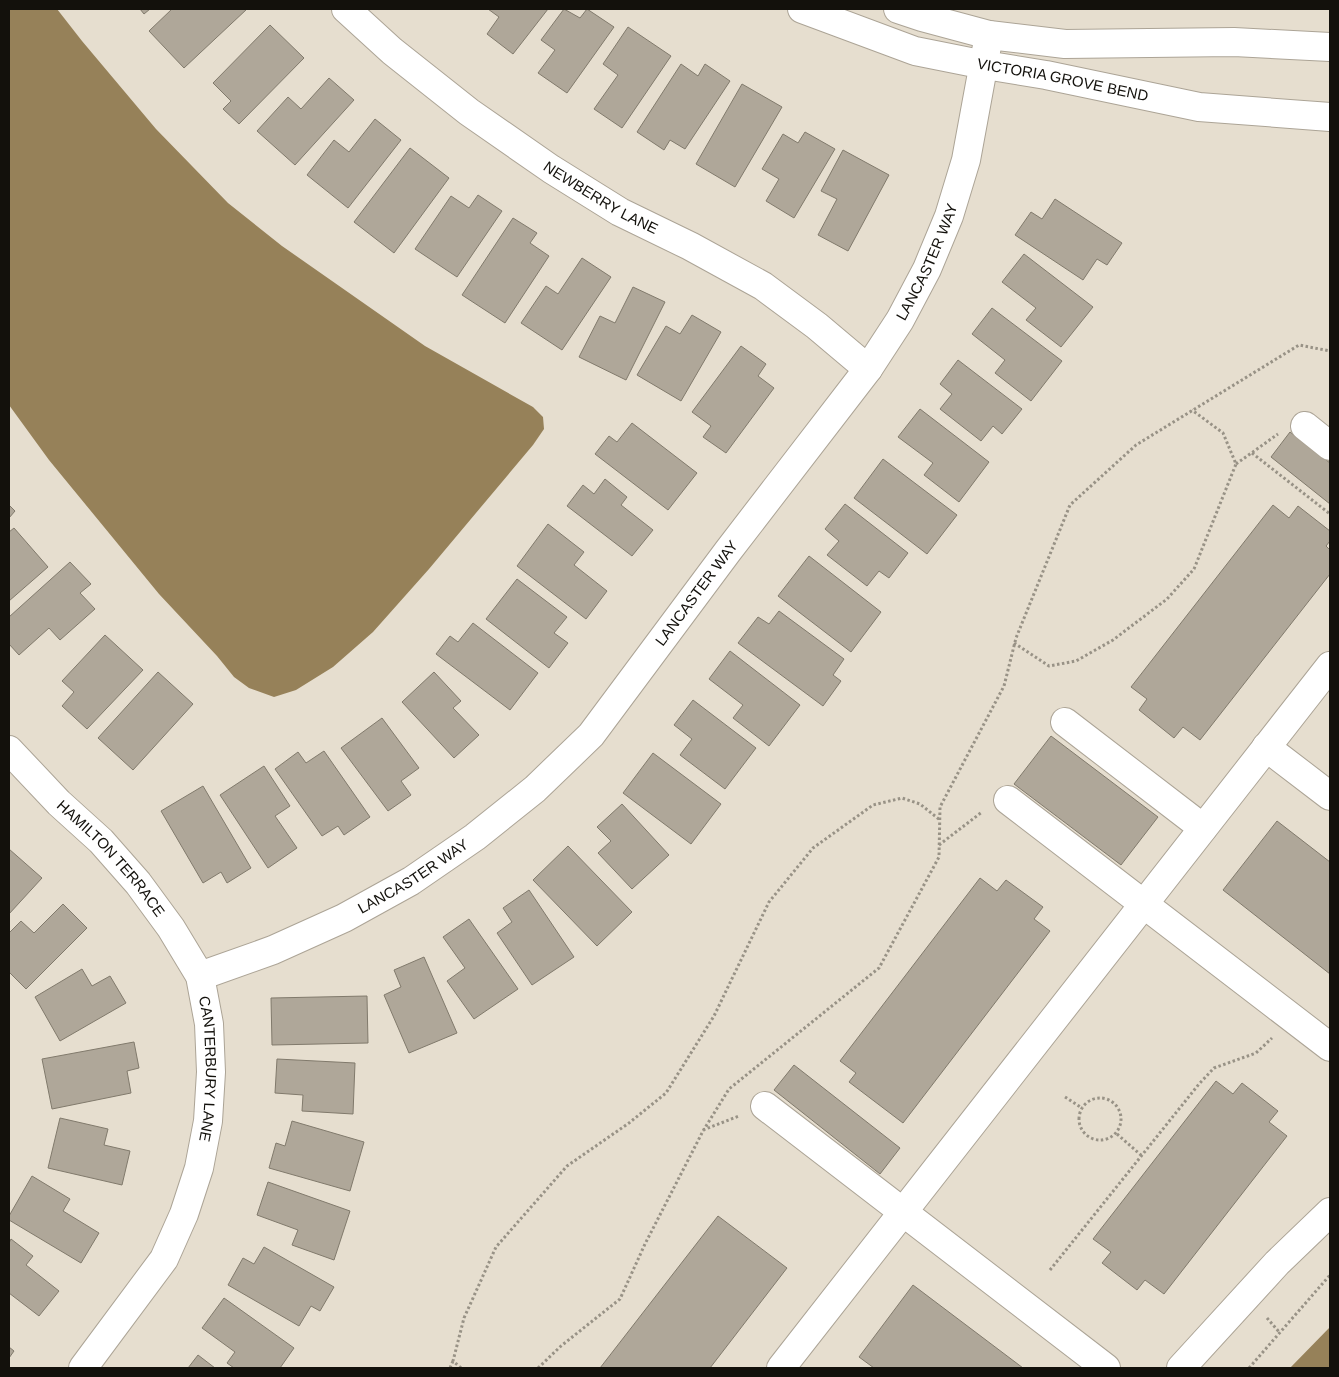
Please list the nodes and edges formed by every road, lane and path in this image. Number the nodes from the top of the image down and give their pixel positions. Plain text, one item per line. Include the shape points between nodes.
1 (346, 9) edge
2 (802, 9) edge
3 (898, 9) edge
4 (989, 36) junction
5 (1330, 47) edge
6 (985, 65) junction
7 (1330, 117) edge
8 (1330, 352) edge
9 (868, 369) junction
10 (1192, 410) junction
11 (1305, 426) joint
12 (1330, 446) edge
13 (1252, 453) junction
14 (1236, 464) junction
15 (1330, 514) edge
16 (1014, 643) junction
17 (1330, 666) edge
18 (1065, 722) dead end
19 (1266, 747) junction
20 (9, 750) edge
21 (1330, 796) edge
22 (1008, 800) joint
23 (940, 820) junction
24 (1203, 828) junction
25 (939, 846) junction
26 (1144, 904) junction
27 (200, 976) junction
28 (1277, 1032) dead end
29 (1330, 1047) edge
30 (1065, 1096) dead end
31 (766, 1106) joint
32 (1082, 1108) junction
33 (703, 1131) junction
34 (1117, 1134) junction
35 (1142, 1156) junction
36 (903, 1210) junction
37 (1330, 1212) edge
38 (1050, 1270) dead end
39 (1330, 1276) edge
40 (1273, 1312) dead end
41 (1280, 1333) junction
42 (453, 1361) junction
43 (83, 1368) edge
44 (450, 1368) edge
45 (461, 1368) edge
46 (538, 1368) edge
47 (781, 1368) edge
48 (1106, 1368) edge
49 (1181, 1368) edge
50 (1249, 1368) edge

1 - 9 street, NEWBERRY LANE via 392,51 462,106 551,169 620,212 763,286
2 - 6 street, VICTORIA GROVE BEND via 915,51
3 - 4 street, VICTORIA GROVE BEND
4 - 5 street, VICTORIA GROVE BEND via 1065,44 1234,42
4 - 6 street, LANCASTER WAY
6 - 7 street, VICTORIA GROVE BEND via 1199,107
6 - 9 street, LANCASTER WAY via 966,160 949,216 927,269 900,320
8 - 10 path via 1300,345
9 - 27 street, LANCASTER WAY via 591,736 535,789 475,837 411,881 273,950
10 - 14 path via 1223,433
10 - 16 path via 1136,446 1070,505
11 - 12 street
11 - 13 path via 1292,423
13 - 14 path
13 - 15 path
14 - 16 path via 1194,569 1167,599 1113,640 1076,661 1049,666
16 - 23 path via 1004,686 940,807
17 - 19 street
18 - 24 street
19 - 21 street
19 - 24 street
20 - 27 street, HAMILTON TERRACE via 59,803 101,841 138,883
22 - 25 path via 983,811
22 - 26 street
23 - 25 path
23 - 42 path via 920,804 902,798 873,805 813,848 769,902 714,1016 666,1093 567,1166 496,1247 464,1318
24 - 26 street
25 - 33 path via 938,858 879,968 729,1089
26 - 29 street
26 - 36 street
27 - 43 street, CANTERBURY LANE via 209,1024 211,1072 208,1121 199,1168 184,1214 164,1259
28 - 35 path via 1256,1053 1214,1068
30 - 32 path
31 - 33 path
31 - 36 street
32 - 34 path via 1079,1121 1089,1138 1104,1141
32 - 34 path via 1092,1099 1112,1101 1118,1107 1122,1120
33 - 46 path via 620,1299
34 - 35 path
35 - 38 path
36 - 47 street
36 - 48 street
37 - 49 street via 1277,1263
39 - 41 path
40 - 41 path via 1266,1318
41 - 50 path
42 - 44 path
42 - 45 path

